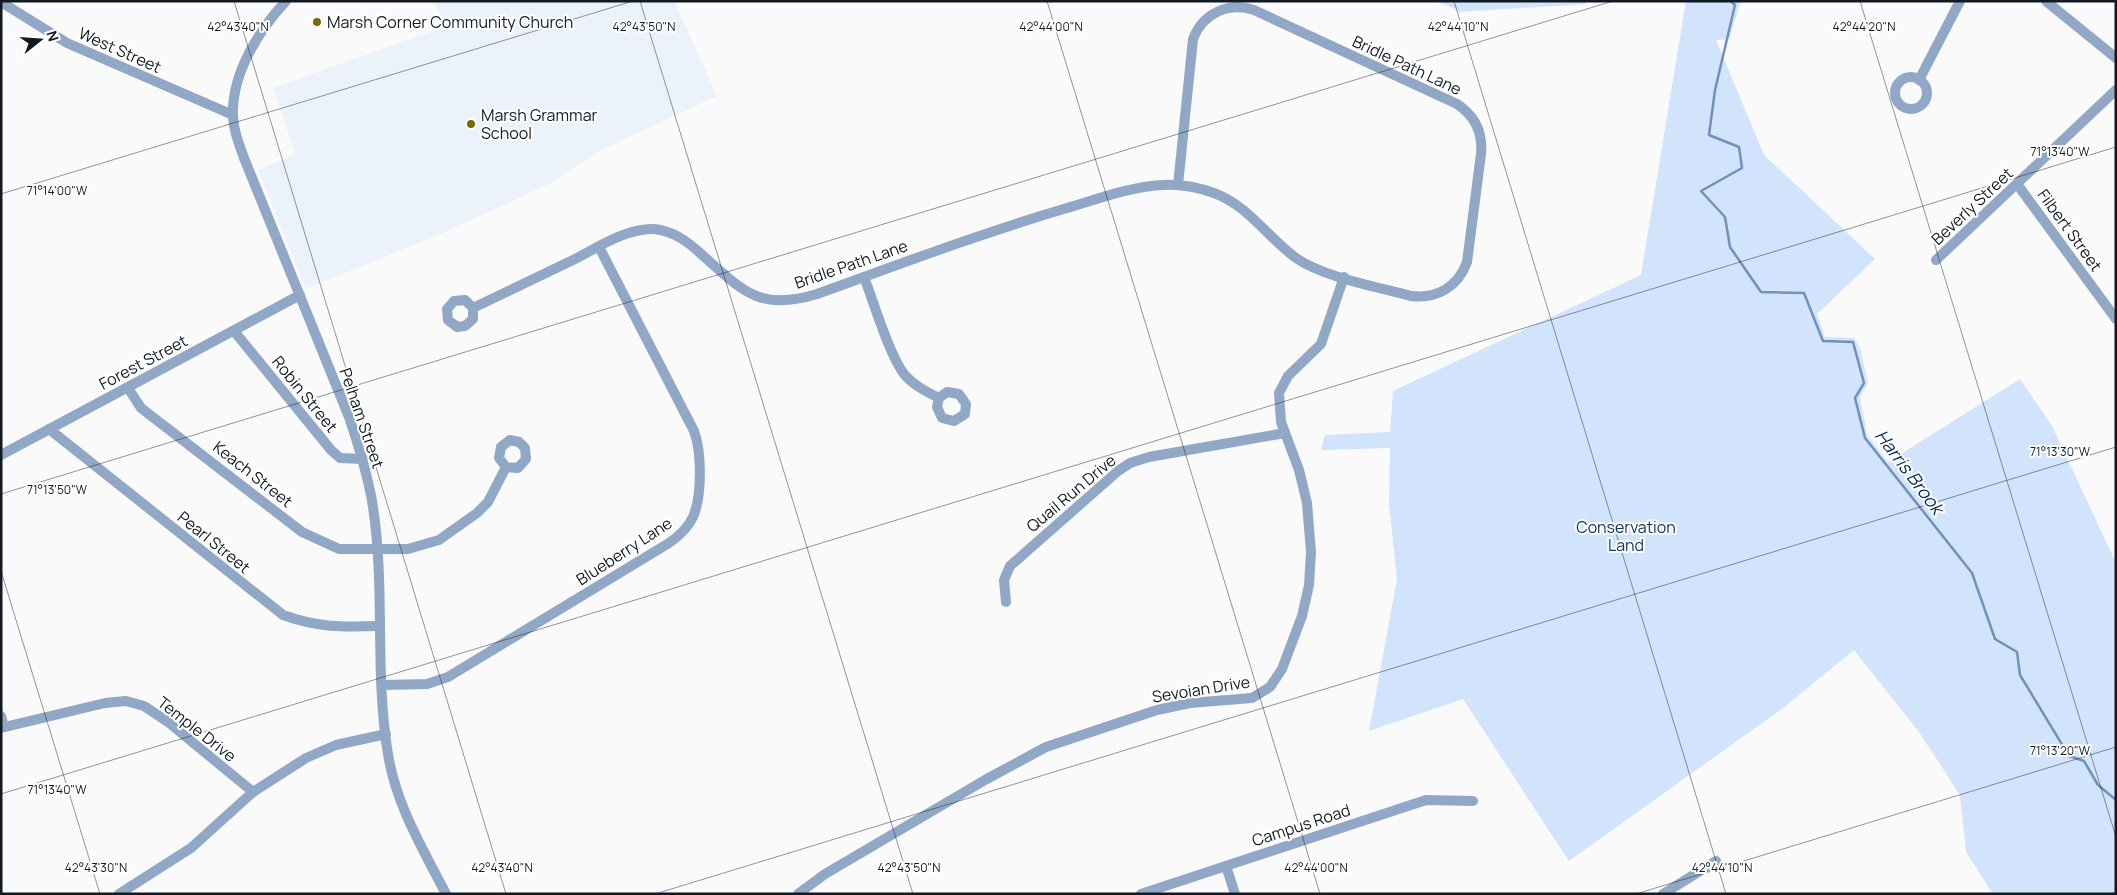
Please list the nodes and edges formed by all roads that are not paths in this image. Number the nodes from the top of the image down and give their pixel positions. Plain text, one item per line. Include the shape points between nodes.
1 (286, 1) edge
2 (1960, 1) edge
3 (2046, 1) edge
4 (1, 2) edge
5 (2116, 58) edge
6 (1919, 80) dead end
7 (2116, 90) edge
8 (233, 116) junction
9 (2017, 184) junction
10 (1178, 185) junction
11 (600, 247) junction
12 (1936, 260) dead end
13 (864, 277) junction
14 (1344, 277) junction
15 (300, 296) junction
16 (473, 308) dead end
17 (2116, 319) edge
18 (234, 330) junction
19 (128, 388) junction
20 (939, 398) dead end
21 (49, 430) junction
22 (1285, 433) junction
23 (1, 455) edge
24 (362, 459) junction
25 (506, 467) dead end
26 (377, 550) junction
27 (1006, 602) dead end
28 (380, 626) junction
29 (382, 685) junction
30 (1, 716) edge
31 (3, 728) edge
32 (386, 734) junction
33 (253, 792) junction
34 (1473, 801) dead end
35 (1716, 861) dead end
36 (1226, 866) junction
37 (119, 894) edge
38 (446, 894) edge
39 (798, 894) edge
40 (1142, 894) edge
41 (1235, 894) edge
42 (1663, 894) edge

1 - 8 street, Pelham Street via 265,26 242,70 233,100
2 - 6 street
3 - 5 street
4 - 8 street, West Street via 67,43
7 - 9 street, Beverly Street
8 - 15 street, Pelham Street via 244,158
9 - 12 street, Beverly Street
9 - 17 street, Filbert Street
10 - 13 street, Bridle Path Lane via 1136,189 1027,220
10 - 14 street, Bridle Path Lane via 1204,190 1228,200 1250,215 1297,259
10 - 14 street, Bridle Path Lane via 1193,39 1205,20 1224,9 1240,7 1254,10 1462,108 1477,125 1482,148 1468,254 1461,275 1446,290 1425,297 1410,296
11 - 13 street, Bridle Path Lane via 637,231 654,229 672,233 688,242 743,290 767,300 809,297
11 - 16 street, Bridle Path Lane
11 - 29 street, Blueberry Lane via 694,431 700,456 693,516 684,531 669,543 448,677 427,684
13 - 20 street via 901,369 913,383
14 - 22 street, Sevoian Drive via 1321,344 1281,387 1278,406
15 - 18 street, Forest Street
15 - 24 street, Pelham Street via 349,417
18 - 19 street, Forest Street
18 - 24 street, Robin Street via 331,450 340,458
19 - 21 street, Forest Street
19 - 26 street, Keach Street via 141,408 302,532 339,549
21 - 23 street, Forest Street
21 - 28 street, Pearl Street via 283,615 332,627
22 - 27 street, Quail Run Drive via 1149,457 1124,466 1010,566 1004,580
22 - 39 street, Sevoian Drive via 1308,503 1310,569 1298,629 1282,670 1270,687 1245,699 1157,710 1046,747 825,874
24 - 26 street, Pelham Street via 372,500
25 - 26 street, Keach Street via 488,502 446,536 415,548
26 - 28 street, Pelham Street
28 - 29 street, Pelham Street
29 - 32 street, Pelham Street
30 - 31 street
31 - 33 street, Temple Drive via 110,702 136,703 160,716
32 - 33 street via 318,752
32 - 38 street, Pelham Street via 399,798
33 - 37 street via 191,848
34 - 36 street, Campus Road via 1426,800
35 - 42 street
36 - 40 street, Campus Road
36 - 41 street

